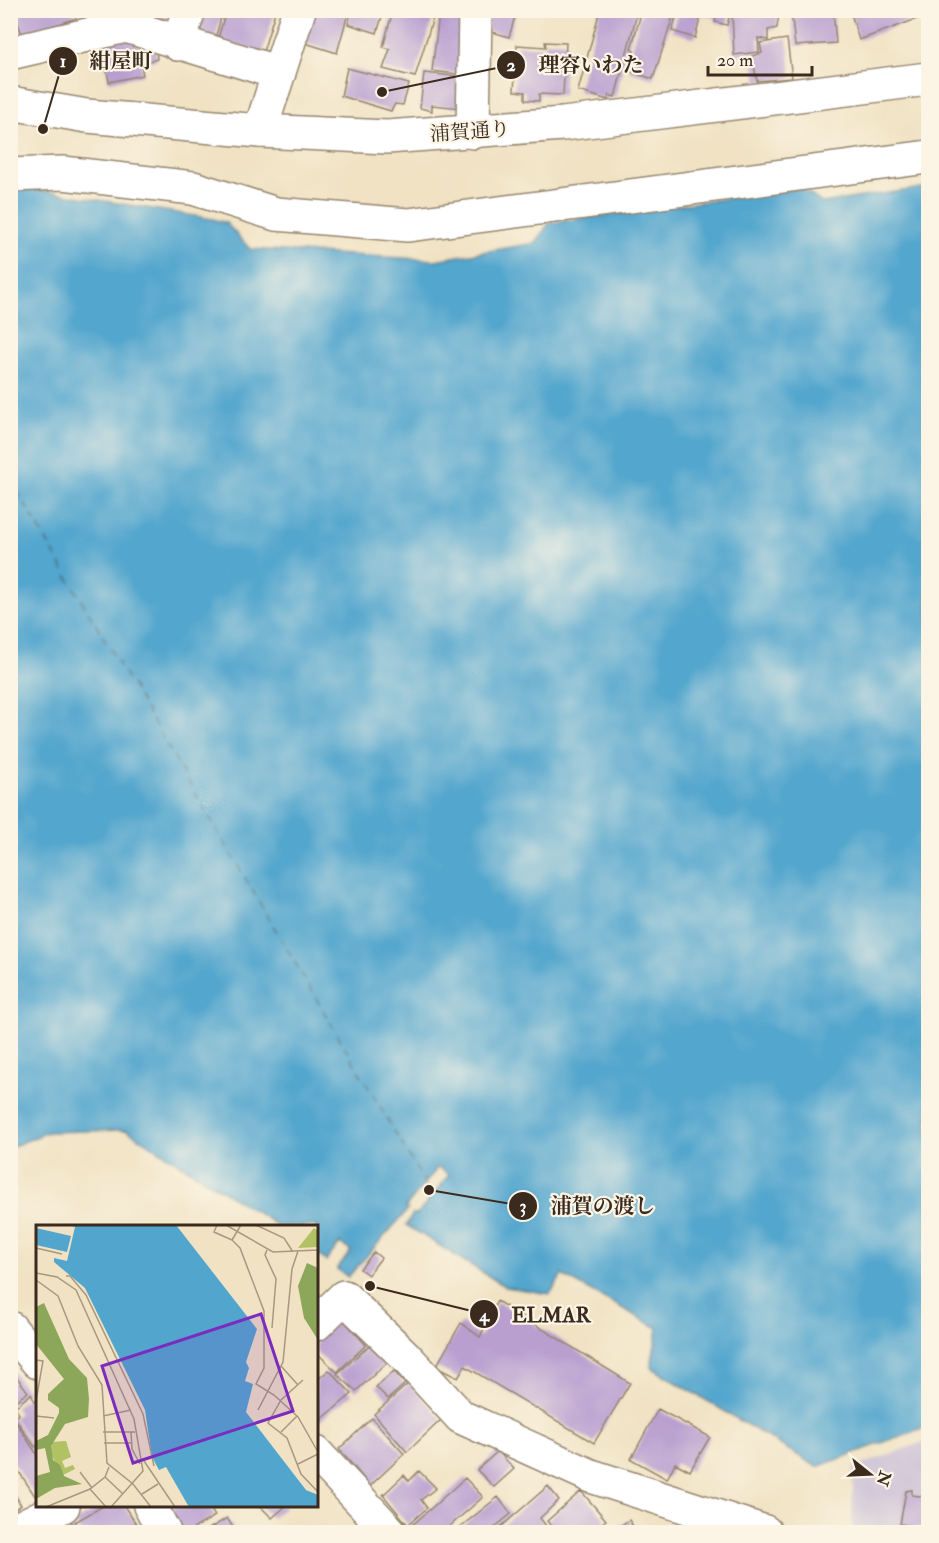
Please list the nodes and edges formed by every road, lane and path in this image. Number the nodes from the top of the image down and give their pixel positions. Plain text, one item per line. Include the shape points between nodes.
1 (189, 10) edge
2 (299, 10) edge
3 (475, 10) edge
4 (178, 44) junction
5 (10, 53) edge
6 (279, 73) junction
7 (928, 79) edge
8 (10, 103) edge
9 (260, 130) junction
10 (473, 132) junction
11 (928, 157) edge
12 (10, 175) edge
13 (318, 1322) edge
14 (10, 1328) edge
15 (36, 1360) edge
16 (318, 1455) edge
17 (61, 1507) edge
18 (151, 1507) edge
19 (11, 1533) edge
20 (164, 1533) edge
21 (390, 1533) edge
22 (765, 1533) edge

1 - 4 street
2 - 6 street
3 - 10 street
4 - 5 street via 126,26
4 - 6 street
6 - 9 street
7 - 10 street, 浦賀通り
8 - 9 street, 浦賀通り via 87,116
9 - 10 street, 浦賀通り via 387,137
11 - 12 street via 408,225 276,214 181,187 63,173
13 - 22 street via 344,1297 460,1417 591,1476
14 - 15 street
16 - 21 street
17 - 19 street
18 - 20 street

